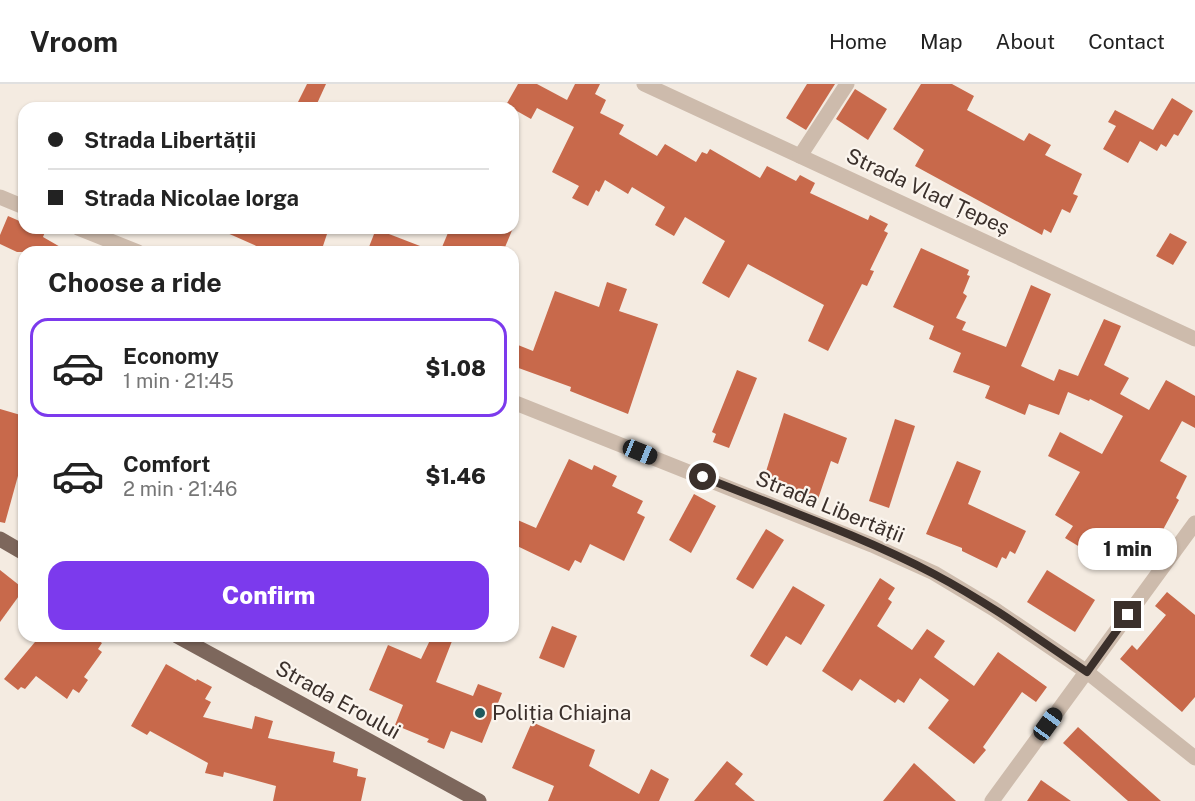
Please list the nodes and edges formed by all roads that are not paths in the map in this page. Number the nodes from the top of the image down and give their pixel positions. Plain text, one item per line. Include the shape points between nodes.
1 (644, 84) edge
2 (847, 84) edge
3 (800, 156) junction
4 (0, 197) edge
5 (18, 204) edge
6 (93, 234) edge
7 (123, 246) edge
8 (1195, 339) edge
9 (519, 404) edge
10 (1195, 523) edge
11 (0, 539) edge
12 (18, 550) edge
13 (188, 642) edge
14 (1087, 672) junction
15 (1195, 758) edge
16 (479, 801) edge
17 (992, 801) edge

1 - 3 street, Strada Vlad Țepeș
2 - 3 street
3 - 8 street, Strada Vlad Țepeș
4 - 5 street
6 - 7 street
9 - 14 street, Strada Libertății via 934,573
10 - 14 street
11 - 12 main road
13 - 16 main road, Strada Eroului
14 - 15 street, Strada Libertății
14 - 17 street

